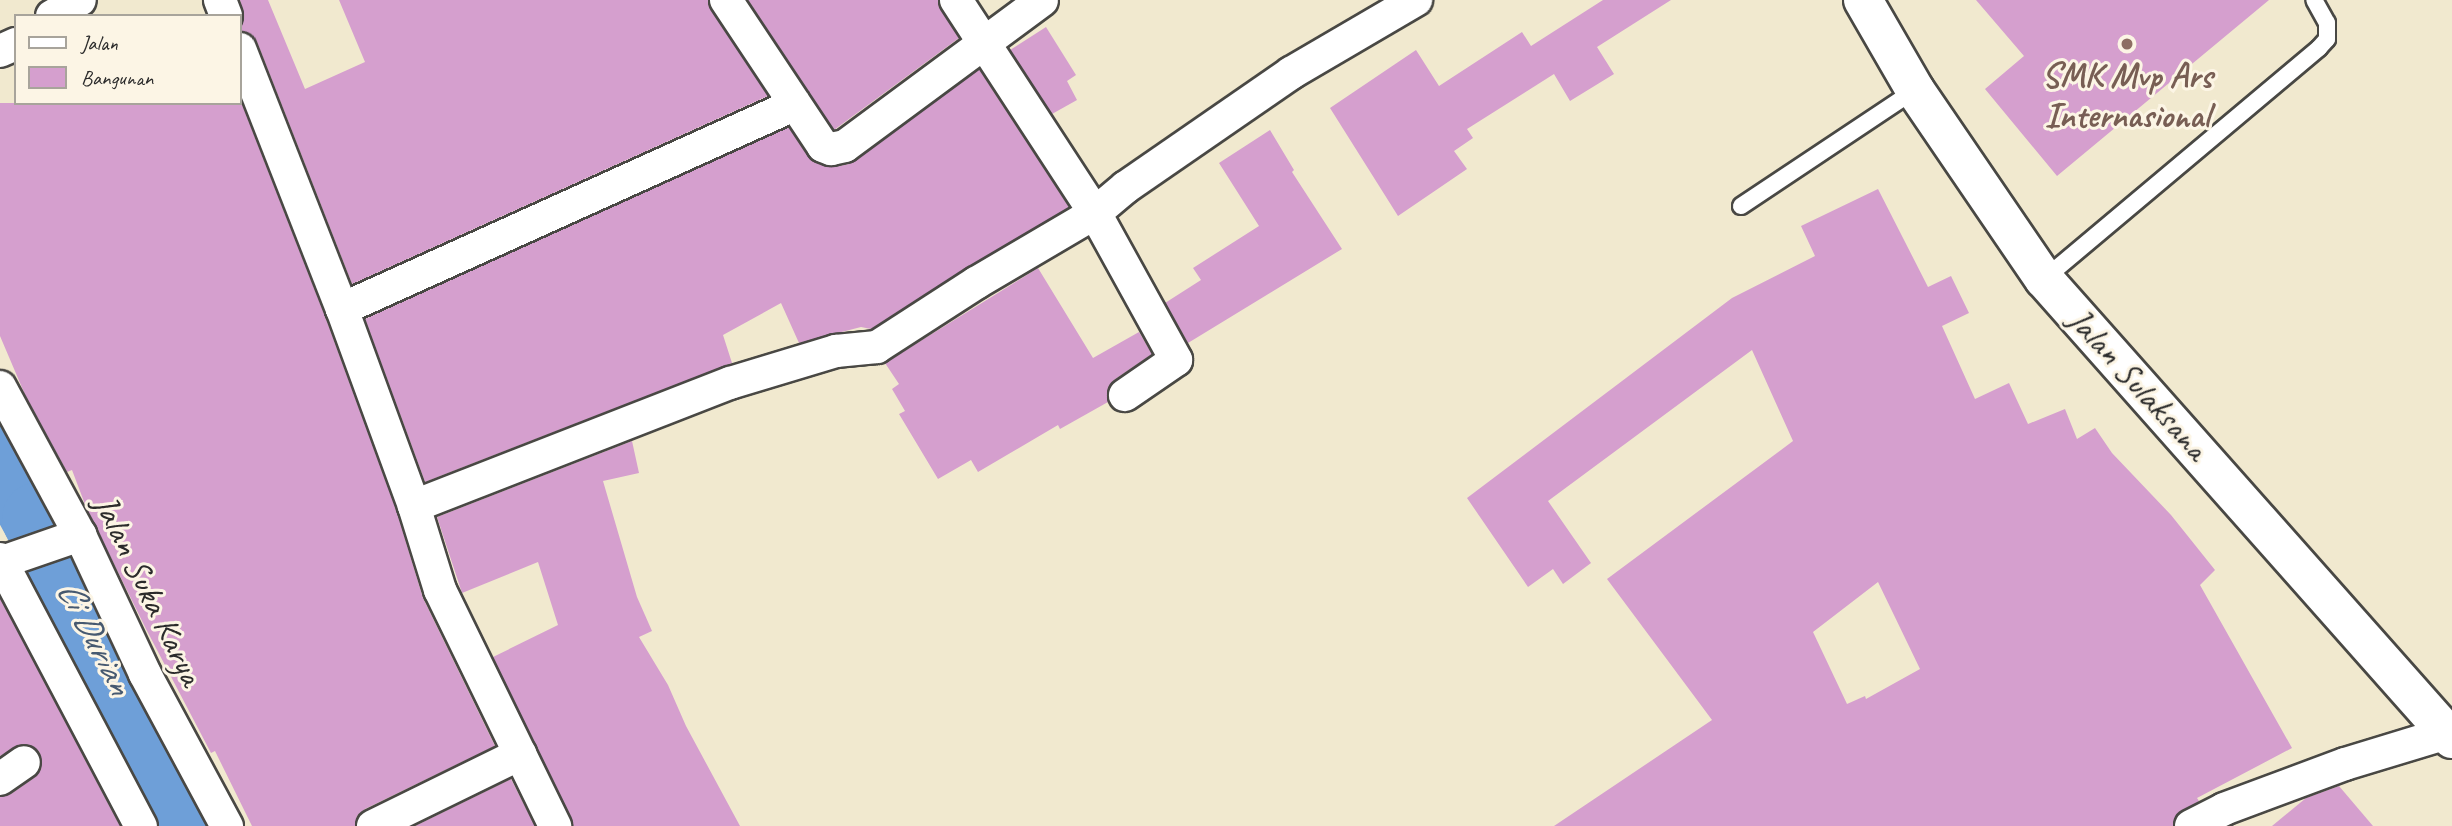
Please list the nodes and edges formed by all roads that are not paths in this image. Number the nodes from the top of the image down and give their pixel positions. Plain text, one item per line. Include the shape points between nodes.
1 (80, 0) edge
2 (726, 0) edge
3 (956, 0) edge
4 (1042, 0) edge
5 (1416, 0) edge
6 (1863, 0) edge
7 (2314, 0) edge
8 (56, 14) edge
9 (982, 43) junction
10 (242, 54) edge
11 (1915, 90) junction
12 (795, 104) junction
13 (1741, 206) dead end
14 (1096, 213) junction
15 (2044, 279) junction
16 (342, 309) junction
17 (0, 387) edge
18 (1125, 395) dead end
19 (414, 506) junction
20 (74, 537) junction
21 (8, 559) edge
22 (2449, 736) edge
23 (520, 754) junction
24 (141, 826) edge
25 (227, 826) edge
26 (373, 826) edge
27 (555, 826) edge
28 (2191, 826) edge

1 - 8 street
2 - 12 street
3 - 9 street
4 - 9 street
5 - 14 street via 1291,73 1126,187
6 - 11 street, Jalan Sulaksana
7 - 15 lane via 2327,23 2327,39 2319,48
9 - 12 street via 845,146 823,146
9 - 14 street
10 - 16 street
11 - 13 lane
11 - 15 street, Jalan Sulaksana
12 - 16 street
14 - 18 street via 1176,360
14 - 19 street via 877,347 836,351 730,383
15 - 22 street, Jalan Sulaksana
16 - 19 street
17 - 20 street, Jalan Suka Karya
19 - 23 street via 440,590
20 - 21 street
20 - 25 street, Jalan Suka Karya
21 - 24 street
22 - 28 street via 2346,764 2224,808
23 - 26 street
23 - 27 street

